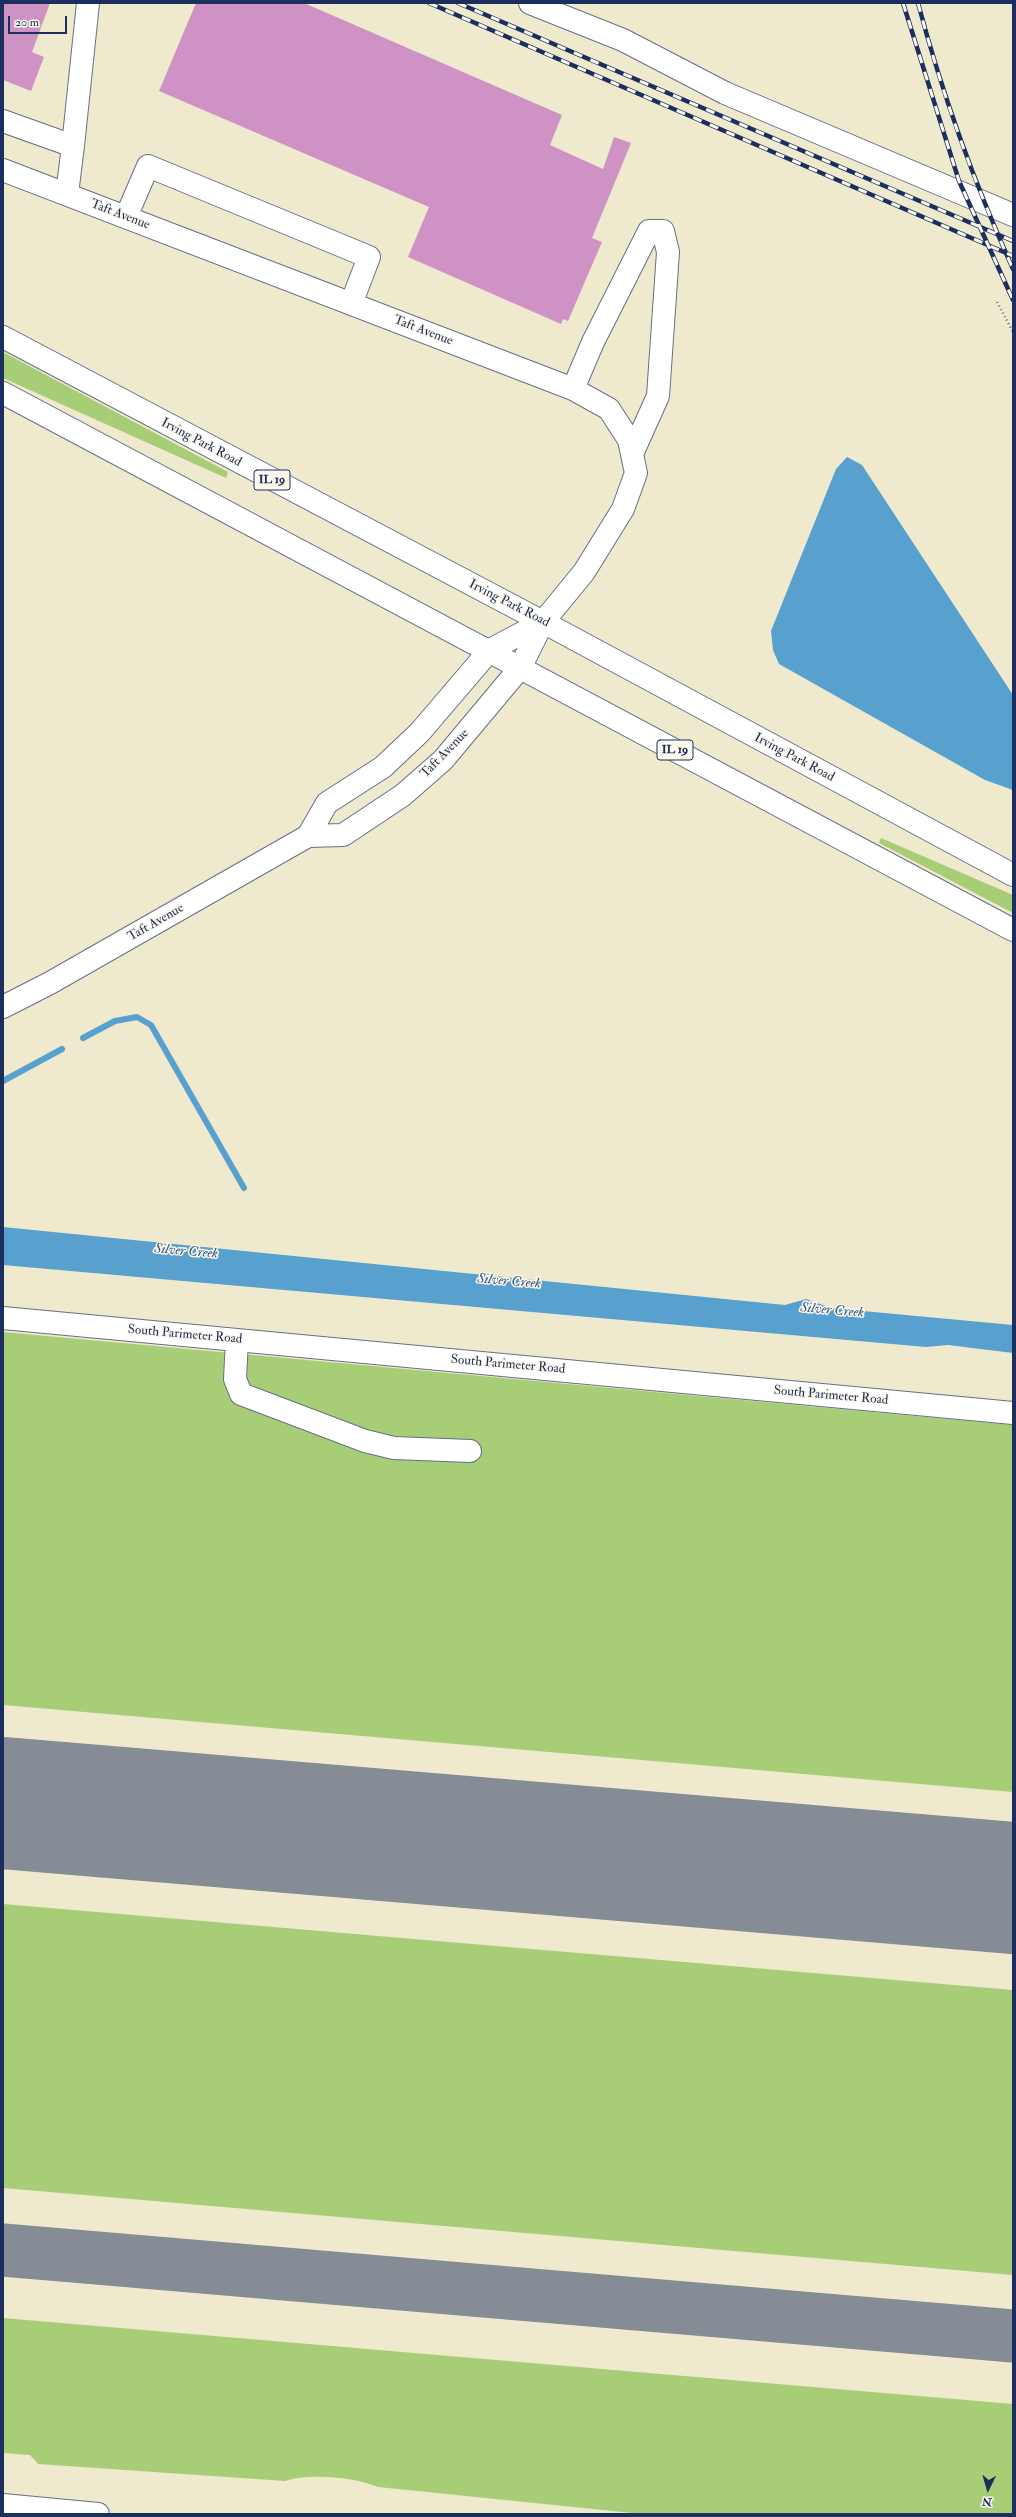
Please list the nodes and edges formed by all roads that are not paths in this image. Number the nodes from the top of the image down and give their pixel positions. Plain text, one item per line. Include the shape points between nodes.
1 (88, 3) edge
2 (530, 3) edge
3 (3, 121) edge
4 (73, 146) junction
5 (3, 170) edge
6 (67, 194) junction
7 (1013, 215) edge
8 (126, 217) junction
9 (351, 304) junction
10 (3, 337) edge
11 (573, 389) junction
12 (3, 393) edge
13 (632, 454) junction
14 (543, 622) junction
15 (490, 650) junction
16 (520, 668) junction
17 (308, 836) junction
18 (1013, 875) edge
19 (1013, 930) edge
20 (3, 1007) edge
21 (3, 1318) edge
22 (238, 1340) junction
23 (1013, 1413) edge
24 (470, 1451) dead end
25 (3, 2505) edge
26 (98, 2514) edge

1 - 4 main road
2 - 7 main road via 623,40 725,93
3 - 4 main road
4 - 6 main road
5 - 6 main road, Taft Avenue
6 - 8 main road, Taft Avenue
8 - 9 main road, Taft Avenue
8 - 9 main road via 148,166 369,257
9 - 11 main road, Taft Avenue
10 - 14 main road, Irving Park Road / IL 19
11 - 13 main road, Taft Avenue via 609,409 629,440
11 - 13 main road via 593,342 649,231 663,231 668,252 658,396
12 - 15 main road, IL 19
13 - 14 main road, Taft Avenue via 636,473 623,509 584,572
14 - 15 main road, Taft Avenue
14 - 16 main road, Taft Avenue
14 - 18 main road, Irving Park Road / IL 19
15 - 16 main road, IL 19
15 - 17 main road, Taft Avenue via 420,732 384,767 327,803
16 - 17 main road, Taft Avenue via 443,760 403,795 343,835
16 - 19 main road, IL 19
17 - 20 main road, Taft Avenue via 50,983
21 - 22 main road, South Parimeter Road
22 - 23 main road, South Parimeter Road
22 - 24 main road via 234,1379 241,1394 366,1441 394,1448
25 - 26 main road

